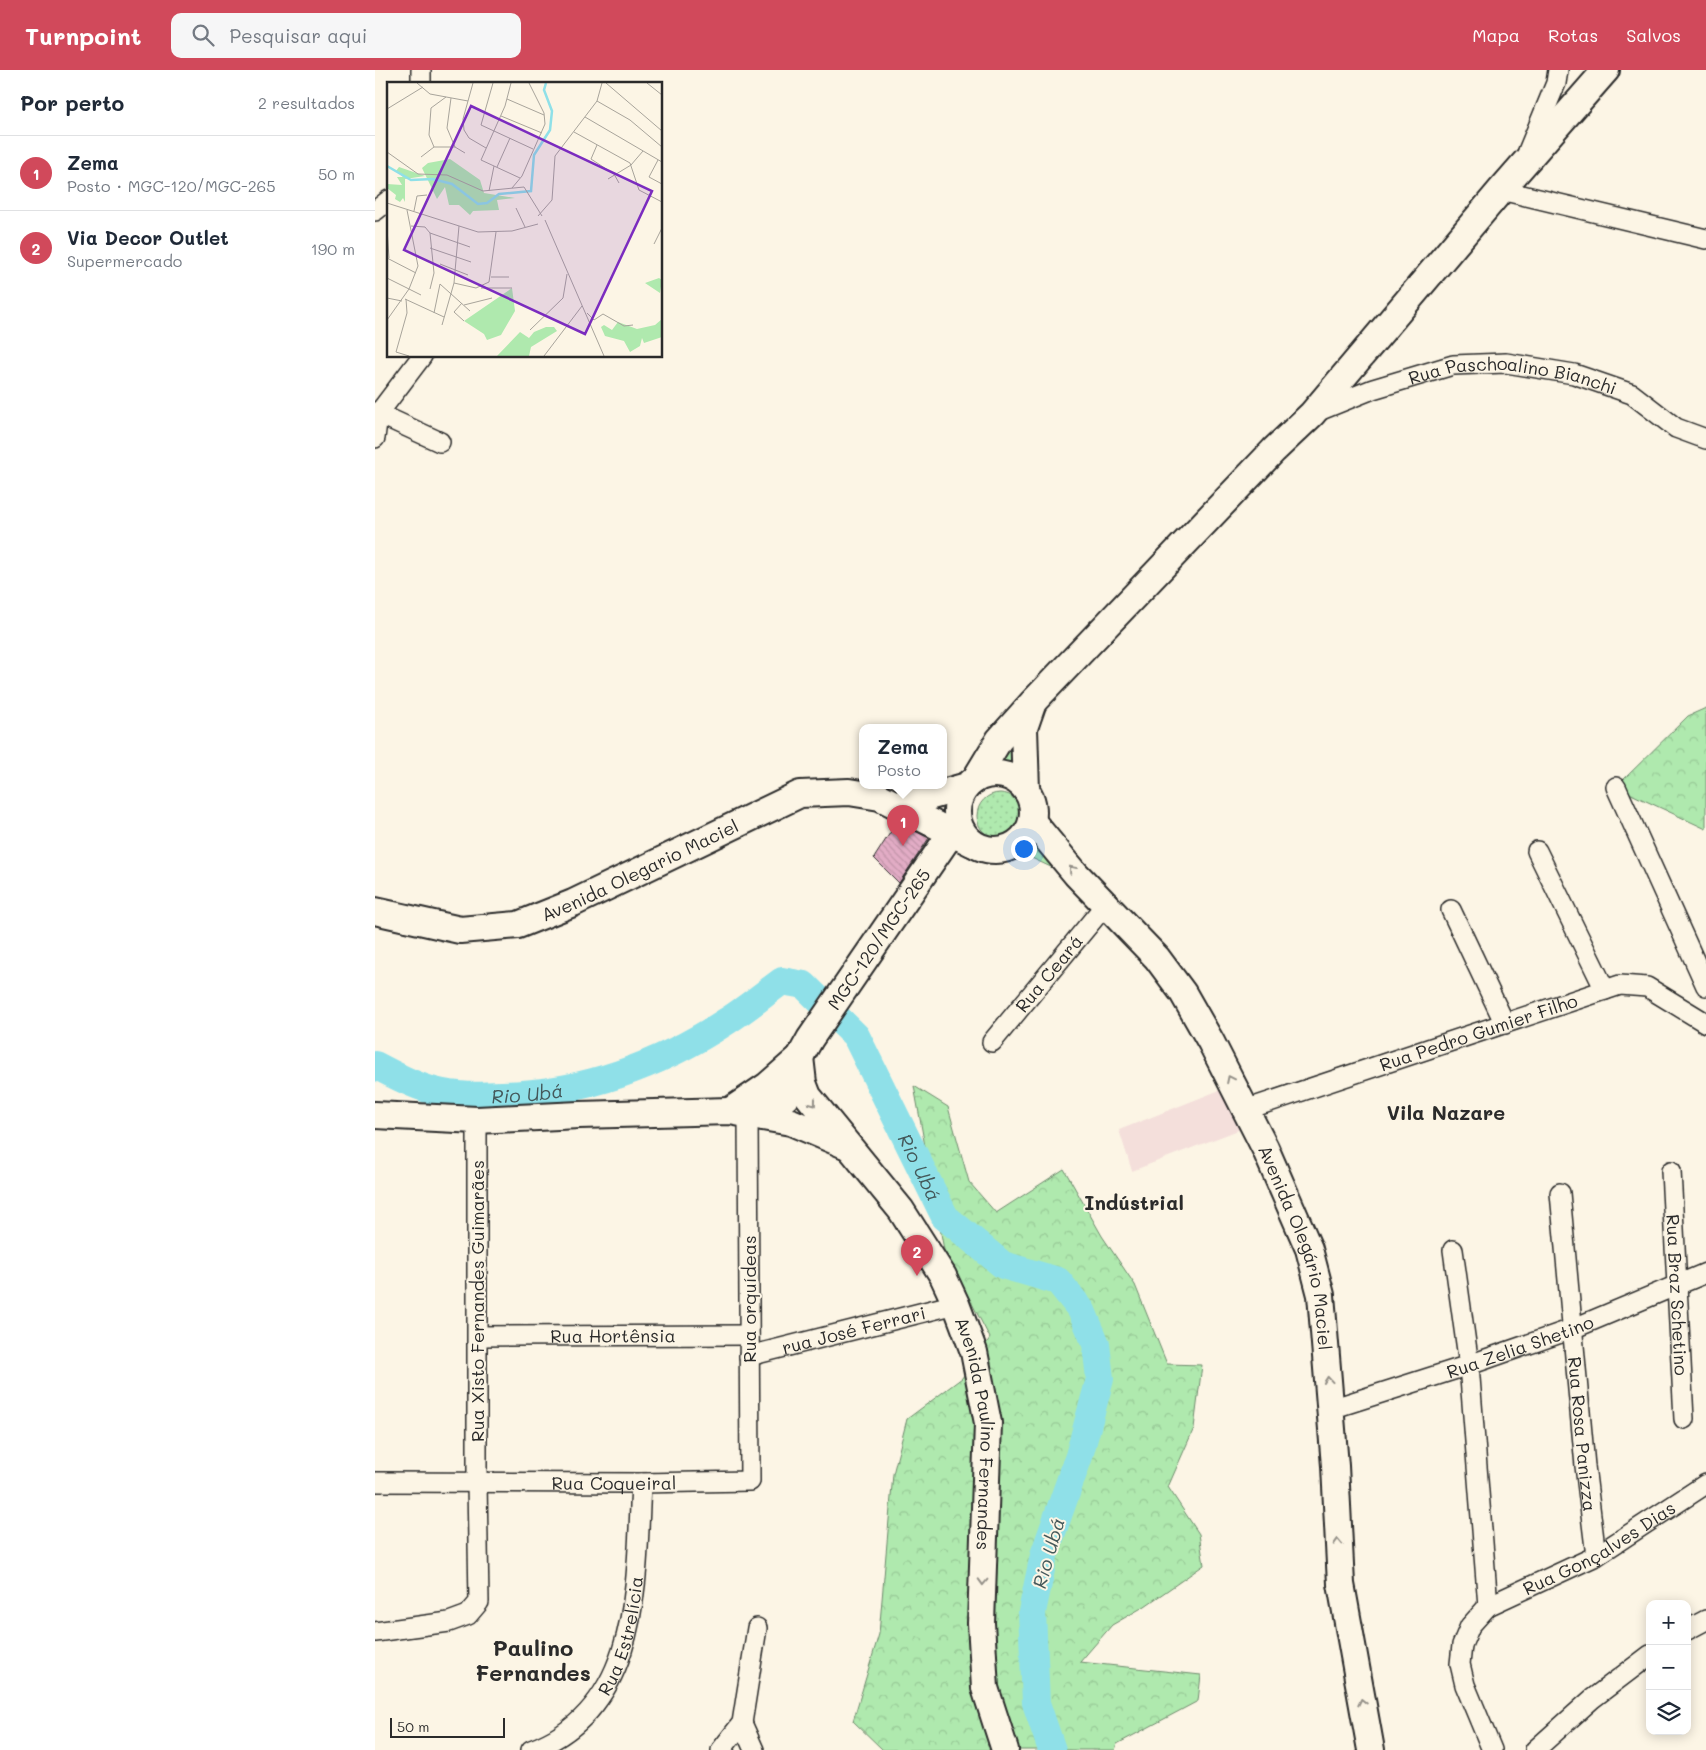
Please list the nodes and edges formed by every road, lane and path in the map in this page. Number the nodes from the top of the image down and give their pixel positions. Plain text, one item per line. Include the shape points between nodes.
1 (1558, 70) edge
2 (1606, 70) edge
3 (1523, 164) junction
4 (1501, 190) junction
5 (387, 202) edge
6 (375, 211) edge
7 (1706, 239) edge
8 (420, 358) edge
9 (376, 413) edge
10 (1312, 414) junction
11 (375, 438) edge
12 (1706, 440) edge
13 (440, 442) dead end
14 (1033, 702) junction
15 (972, 782) junction
16 (1616, 787) dead end
17 (1026, 790) junction
18 (899, 806) junction
19 (1032, 821) junction
20 (954, 834) junction
21 (1537, 851) dead end
22 (1106, 904) junction
23 (1451, 910) dead end
24 (375, 911) edge
25 (1706, 986) edge
26 (1605, 990) junction
27 (1706, 1023) edge
28 (1505, 1024) junction
29 (992, 1042) dead end
30 (805, 1048) junction
31 (1245, 1110) junction
32 (375, 1115) edge
33 (747, 1115) junction
34 (477, 1120) junction
35 (850, 1148) junction
36 (1671, 1171) dead end
37 (1560, 1193) dead end
38 (1453, 1250) dead end
39 (1706, 1273) edge
40 (1677, 1284) junction
41 (957, 1304) junction
42 (1572, 1328) junction
43 (749, 1334) junction
44 (478, 1336) junction
45 (749, 1356) junction
46 (1469, 1365) junction
47 (1331, 1409) junction
48 (1684, 1419) dead end
49 (750, 1481) joint
50 (375, 1482) edge
51 (477, 1482) junction
52 (641, 1484) junction
53 (1706, 1484) edge
54 (1596, 1556) junction
55 (1488, 1606) junction
56 (1706, 1620) edge
57 (757, 1628) dead end
58 (1691, 1628) edge
59 (375, 1632) edge
60 (1646, 1658) edge
61 (742, 1723) junction
62 (531, 1750) edge
63 (721, 1750) edge
64 (755, 1750) edge
65 (1005, 1750) edge
66 (1371, 1750) edge
67 (1492, 1750) edge
68 (1535, 1750) edge

1 - 3 street via 1556,83
2 - 3 main road
3 - 4 main road
4 - 7 street
4 - 10 main road
5 - 6 street
8 - 9 street
9 - 11 street
9 - 13 street
10 - 12 street, Rua Paschoalino Bianchi via 1373,389 1453,365 1506,363 1575,374 1632,394 1676,428
10 - 14 main road
14 - 15 main road via 999,740
14 - 17 main road via 1024,728
15 - 17 main road via 995,774 1007,776
15 - 18 main road
15 - 20 main road via 958,803
16 - 25 street
17 - 19 main road via 1032,805
18 - 20 main road, Avenida Olegario Maciel
18 - 24 main road, Avenida Olegario Maciel via 880,797 849,792 800,794 573,904 518,924 460,930
19 - 20 main road via 1022,839 1001,850 987,849
22 -> 19 main road, Avenida Olegário Maciel
20 - 30 main road, MGC-120/MGC-265
21 - 26 street
22 - 29 street, Rua Ceará
31 -> 22 main road, Avenida Olegário Maciel via 1183,993 1157,958
23 - 28 street
26 - 27 street, Rua Pedro Gumier Filho via 1620,986 1647,987
26 - 28 street, Rua Pedro Gumier Filho
28 - 31 street, Rua Pedro Gumier Filho
30 - 33 main road via 767,1086
30 - 33 main road via 786,1098
30 -> 35 main road, Avenida Paulino Fernandes via 803,1083 808,1096
47 -> 31 main road, Avenida Olegário Maciel via 1321,1295 1309,1249
32 - 34 main road, Avenida Paulino Fernandes
33 - 34 main road, Avenida Paulino Fernandes via 579,1115
33 - 35 main road, Avenida Paulino Fernandes via 791,1122
33 - 43 street, Rua orquídeas
34 - 44 street, Rua Xisto Fernandes Guimarães
35 - 41 main road, Avenida Paulino Fernandes via 901,1210
36 - 40 street, Rua Braz Schetino
37 - 42 street, Rua Rosa Panizza
38 - 46 street
39 - 40 street, Rua Zelia Shetino
40 - 42 street, Rua Zelia Shetino
40 - 48 street, Rua Braz Schetino
41 - 45 street, rua José Ferrari
41 -> 65 main road, Avenida Paulino Fernandes via 974,1352 987,1423 981,1622 985,1688
42 - 46 street, Rua Zelia Shetino
42 - 54 street, Rua Rosa Panizza
43 - 44 street, Rua Hortênsia
43 - 45 street, Rua orquídeas
44 - 51 street, Rua Xisto Fernandes Guimarães
45 - 49 street, Rua orquídeas
46 - 47 street, Rua Zelia Shetino
46 - 55 street
66 -> 47 main road, Avenida Olegário Maciel via 1341,1584
49 - 52 street, Rua Coqueiral
50 - 51 street, Rua Coqueiral
51 - 52 street, Rua Coqueiral
51 - 59 street, Rua Xisto Fernandes Guimarães via 479,1602 468,1615 449,1622
52 - 62 street, Rua Estrelícia via 635,1585 624,1648 617,1666 609,1684 585,1717
53 - 54 street, Rua Gonçalves Dias
54 - 55 street, Rua Gonçalves Dias
55 - 67 street via 1470,1626 1462,1645 1460,1664 1465,1685
56 - 58 street
57 - 61 street
60 - 68 street via 1592,1699
61 - 63 street
61 - 64 street

